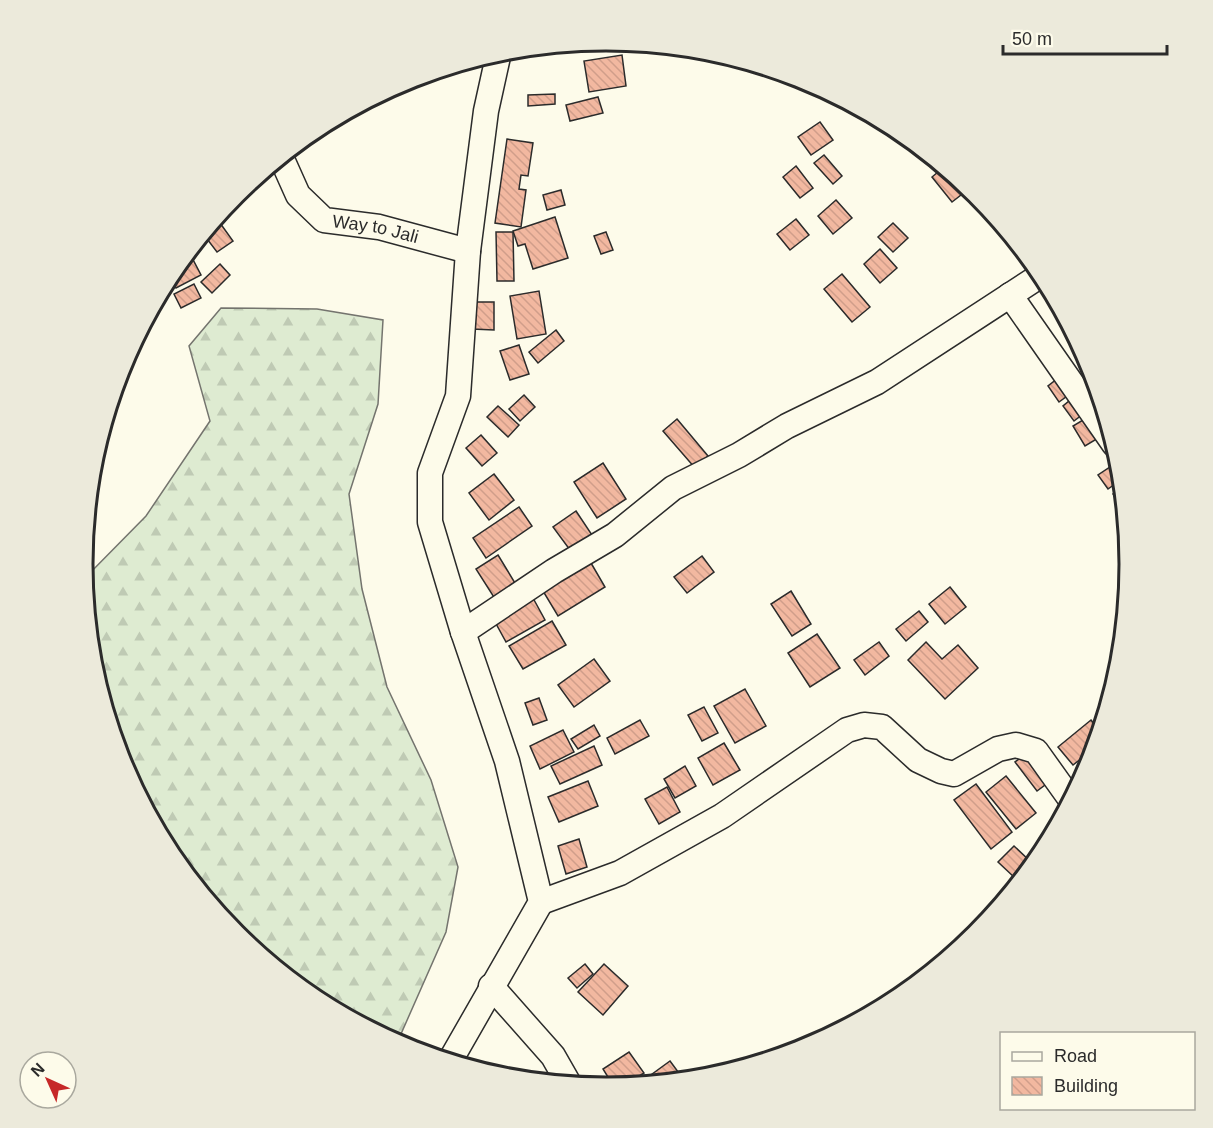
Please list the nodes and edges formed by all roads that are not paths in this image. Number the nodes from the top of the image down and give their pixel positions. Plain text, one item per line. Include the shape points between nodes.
1 (497, 63) edge
2 (284, 165) edge
3 (468, 251) junction
4 (1033, 279) edge
5 (1010, 295) junction
6 (1100, 423) edge
7 (463, 632) junction
8 (1066, 793) edge
9 (541, 902) junction
10 (491, 986) junction
11 (454, 1054) edge
12 (564, 1075) edge

1 - 3 street via 486,111
2 - 3 street, Way to Jali via 298,195 324,220 379,227
3 - 7 street via 458,396 430,473 430,522
4 - 5 street
5 - 6 street
5 - 7 street via 878,382 673,488 615,535
7 - 9 street via 507,761
8 - 9 street via 1036,751 1016,745 998,749 954,774 918,760 882,727 864,725 847,730 722,816 620,873
9 - 10 street
10 - 11 street
10 - 12 street via 553,1056

